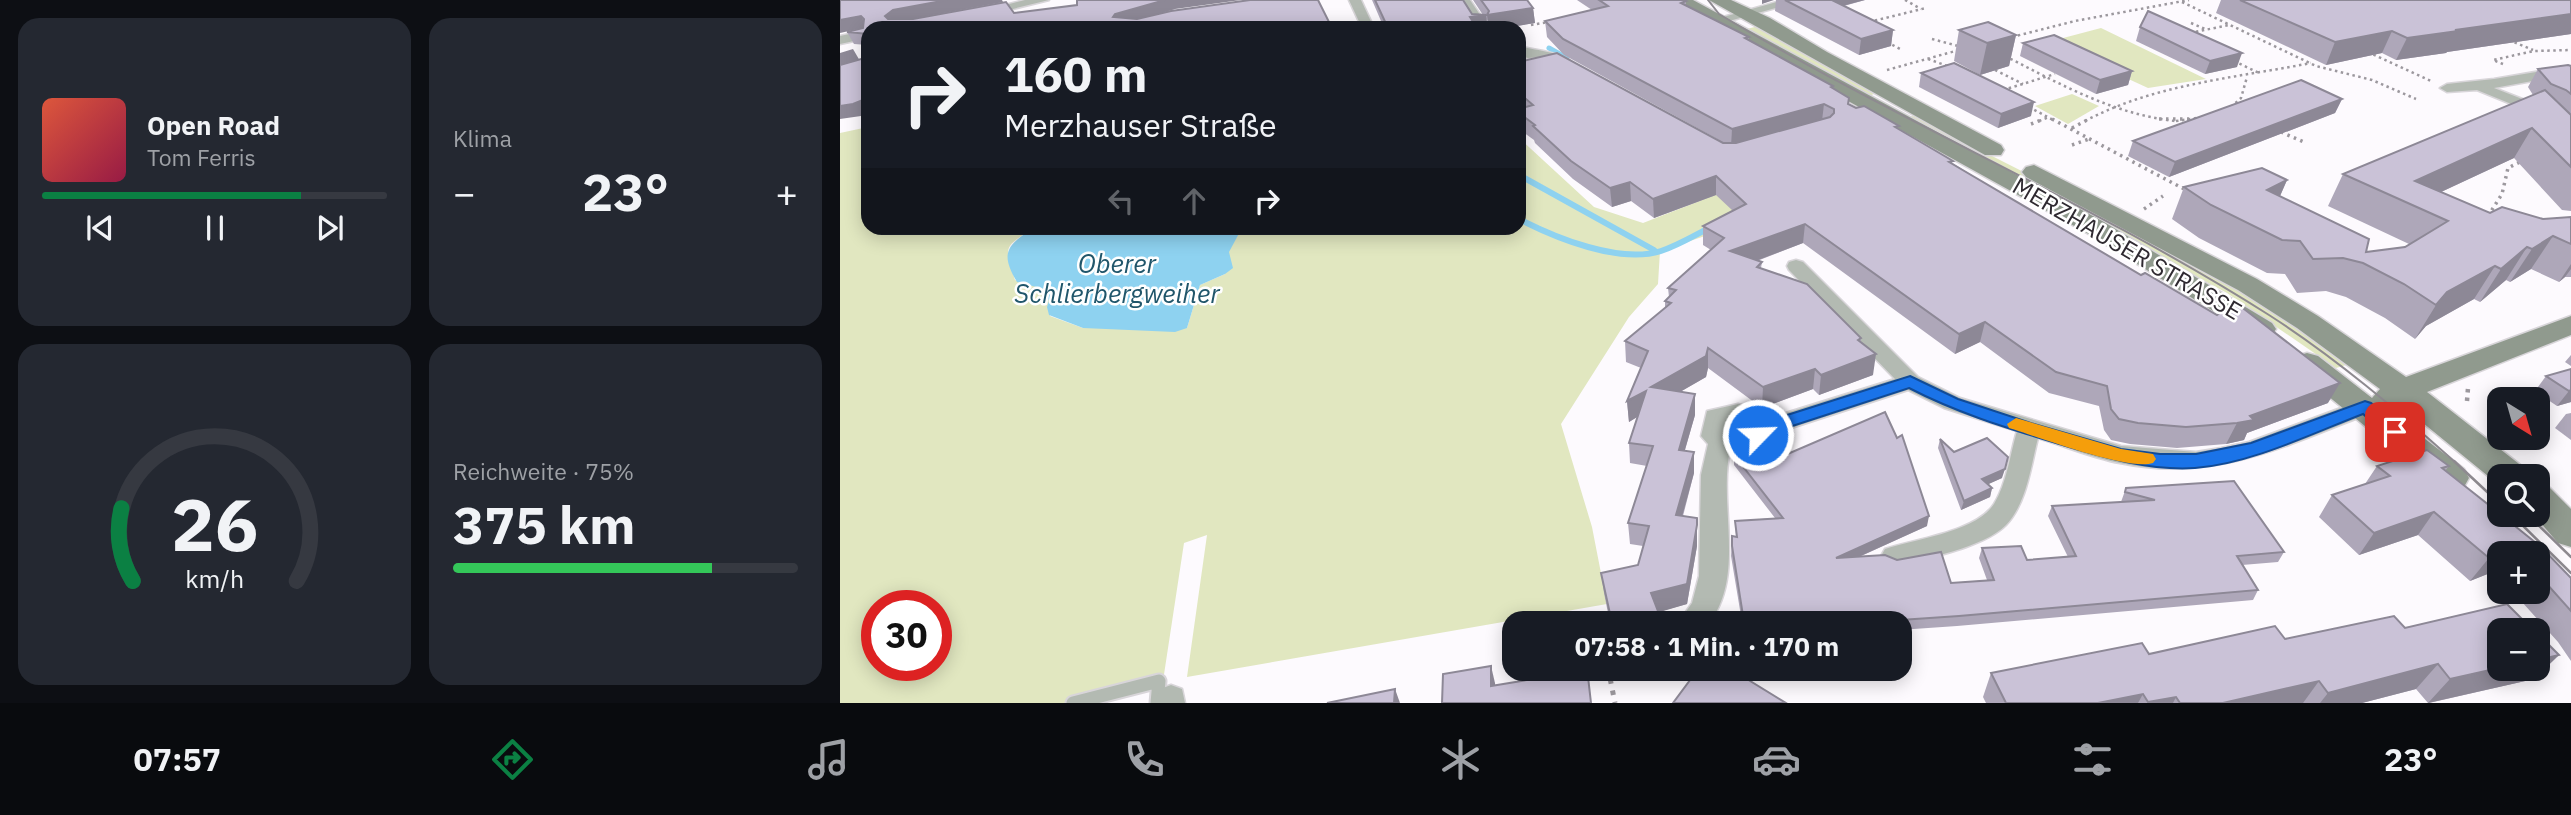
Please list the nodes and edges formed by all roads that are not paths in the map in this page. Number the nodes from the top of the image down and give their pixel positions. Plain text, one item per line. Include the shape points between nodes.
1 (1043, 0) edge
2 (1355, 0) edge
3 (1464, 0) edge
4 (1681, 0) edge
5 (1717, 0) edge
6 (1798, 0) edge
7 (1746, 13) junction
8 (970, 14) edge
9 (1365, 21) edge
10 (1478, 21) edge
11 (1715, 21) junction
12 (861, 36) edge
13 (840, 40) edge
14 (1526, 53) edge
15 (2571, 70) edge
16 (1584, 75) edge
17 (2447, 88) road end
18 (2483, 88) junction
19 (1879, 99) junction
20 (2571, 132) edge
21 (1796, 266) dead end
22 (2571, 326) edge
23 (1910, 382) junction
24 (2387, 398) junction
25 (2029, 429) junction
26 (2492, 464) edge
27 (2475, 499) edge
28 (2550, 511) edge
29 (2571, 533) edge
30 (1894, 556) edge
31 (1701, 611) edge
32 (1164, 702) edge
33 (1073, 703) edge

1 - 8 street
2 - 9 street
3 - 10 street
4 - 11 main road, MERZHAUSER STRASSE
5 - 7 main road, MERZHAUSER STRASSE
6 - 7 street
7 - 11 street
7 - 19 main road, MERZHAUSER STRASSE
11 - 19 main road, MERZHAUSER STRASSE
12 - 13 street
14 - 16 street via 1544,53
15 - 18 street via 2511,73
17 - 18 street
18 - 20 street via 2548,114
19 - 24 main road, MERZHAUSER STRASSE via 2194,286 2323,375
19 - 24 main road, MERZHAUSER STRASSE via 1933,116 2253,288 2336,341
21 - 23 street
22 - 24 main road
23 - 25 street via 1952,403
23 - 31 street via 1774,425 1741,442 1720,442 1713,475 1710,598
24 - 25 street via 2254,449 2196,461 2121,455
24 - 26 main road, MERZHAUSER STRASSE
24 - 27 main road, MERZHAUSER STRASSE
25 - 30 street via 2008,499 1996,519 1957,539
28 - 29 main road
32 - 33 lane via 1159,681

